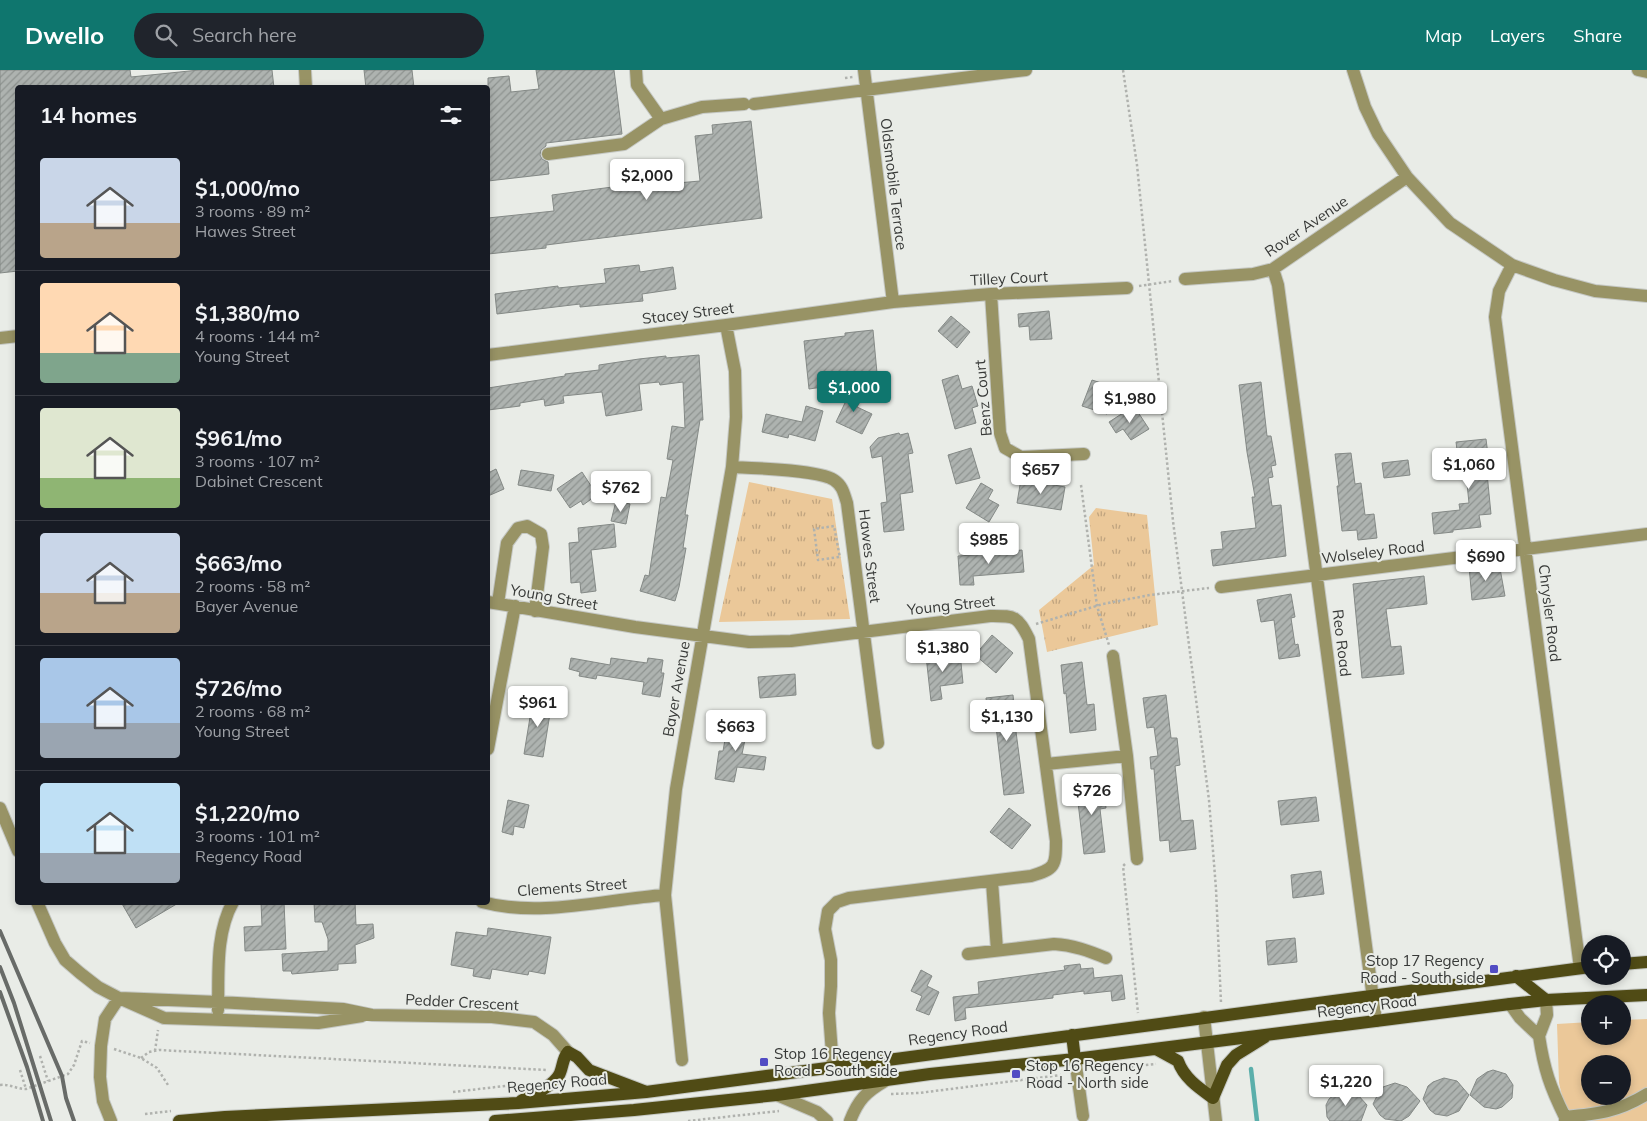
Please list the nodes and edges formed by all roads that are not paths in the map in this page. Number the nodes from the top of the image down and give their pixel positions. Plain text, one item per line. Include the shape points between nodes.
1 (305, 70) edge
2 (636, 70) edge
3 (1026, 70) edge
4 (1353, 70) edge
5 (1638, 70) edge
6 (1647, 72) edge
7 (859, 73) edge
8 (306, 85) edge
9 (866, 90) junction
10 (661, 120) junction
11 (548, 154) dead end
12 (1407, 177) junction
13 (1512, 266) junction
14 (1274, 269) junction
15 (1184, 279) road end
16 (1126, 288) road end
17 (991, 294) junction
18 (1647, 296) edge
19 (893, 302) junction
20 (726, 325) junction
21 (15, 336) edge
22 (0, 338) edge
23 (490, 355) edge
24 (1084, 454) dead end
25 (732, 466) junction
26 (1647, 534) edge
27 (1526, 549) junction
28 (1316, 575) junction
29 (1221, 587) road end
30 (493, 602) edge
31 (514, 606) junction
32 (535, 611) junction
33 (863, 632) junction
34 (702, 637) junction
35 (1113, 656) road end
36 (490, 740) edge
37 (878, 743) dead end
38 (1127, 756) junction
39 (1046, 764) junction
40 (0, 808) edge
41 (15, 845) edge
42 (1137, 856) road end
43 (992, 882) junction
44 (665, 895) junction
45 (490, 904) edge
46 (38, 905) edge
47 (232, 905) edge
48 (1581, 940) edge
49 (997, 950) junction
50 (968, 954) dead end
51 (1106, 958) dead end
52 (1647, 962) edge
53 (1631, 963) edge
54 (1581, 968) edge
55 (1516, 976) junction
56 (1371, 995) junction
57 (1647, 995) edge
58 (119, 998) junction
59 (1546, 1000) junction
60 (218, 1002) junction
61 (1510, 1004) junction
62 (372, 1015) junction
63 (1204, 1017) junction
64 (217, 1019) junction
65 (1376, 1021) junction
66 (1072, 1035) junction
67 (1269, 1035) junction
68 (1539, 1036) junction
69 (1207, 1042) junction
70 (1156, 1049) junction
71 (568, 1052) junction
72 (1075, 1059) junction
73 (682, 1060) dead end
74 (833, 1067) junction
75 (888, 1079) junction
76 (836, 1086) junction
77 (646, 1092) junction
78 (1647, 1094) edge
79 (777, 1095) junction
80 (1213, 1098) junction
81 (518, 1103) junction
82 (634, 1110) junction
83 (1083, 1116) dead end
84 (1565, 1119) edge
85 (523, 1120) edge
86 (111, 1121) edge
87 (179, 1121) edge
88 (495, 1121) edge
89 (618, 1121) edge
90 (827, 1121) edge
91 (850, 1121) edge
92 (1216, 1121) edge

1 - 8 street
2 - 10 street via 637,85
3 - 9 street
4 - 12 street via 1378,134
5 - 6 street
7 - 9 street, Oldsmobile Terrace
9 - 10 street via 702,107
9 - 19 street, Oldsmobile Terrace
10 - 11 street via 624,144
12 - 13 street via 1450,223
12 - 14 street, Rover Avenue
13 - 18 street via 1595,292
13 - 27 street, Chrysler Road via 1499,292 1495,317
14 - 15 street, Rover Avenue via 1253,274
14 - 28 street, Reo Road
16 - 17 street, Tilley Court
17 - 19 street, Tilley Court
17 - 24 street, Benz Court via 1000,433 1005,448 1021,457
19 - 20 street, Stacey Street
20 - 23 street, Stacey Street
20 - 25 street, Bayer Avenue via 735,371
21 - 22 street
25 - 33 street, Hawes Street via 815,473 833,479 843,489
25 - 34 street, Bayer Avenue
26 - 27 street, Wolseley Road
27 - 28 street, Wolseley Road
27 - 48 street, Chrysler Road
28 - 29 street, Wolseley Road
28 - 56 street, Reo Road
30 - 31 street, Young Street
30 - 32 street via 508,543 518,528 527,526 541,534 543,547
31 - 32 street, Young Street
31 - 36 street
32 - 34 street, Young Street
33 - 34 street, Young Street via 791,641 757,642
33 - 37 street, Hawes Street
33 - 39 street, Young Street via 1012,616 1030,639
34 - 44 street, Bayer Avenue via 676,789
35 - 38 street
38 - 39 street
38 - 42 street
39 - 43 street via 1056,860 1048,871
40 - 41 street
43 - 49 street
43 - 74 street via 849,898 837,902 828,911 825,929 831,960 829,1013
44 - 45 street, Clements Street via 553,907 503,908
44 - 73 street, Bayer Avenue
46 - 58 street via 65,960 98,987
47 - 60 street via 220,940
49 - 50 street
49 - 51 street via 1066,944
52 - 53 main road
54 - 55 main road, Regency Road
55 - 56 main road, Regency Road
55 - 59 main road
56 - 63 main road, Regency Road
56 - 65 street, Reo Road
57 - 59 main road, Regency Road
58 - 60 street, Pedder Crescent
58 - 64 street, Pedder Crescent via 164,1018
58 - 86 street via 105,1019 101,1046 103,1101
59 - 61 main road, Regency Road
59 - 68 street via 1547,1015
60 - 62 street, Pedder Crescent via 343,1009
60 - 64 street
61 - 65 main road, Regency Road
61 - 68 street
62 - 64 street, Pedder Crescent via 318,1023
62 - 71 street, Pedder Crescent via 492,1017 534,1022 553,1035
63 - 66 main road, Regency Road
63 - 69 street
65 - 67 main road, Regency Road
66 - 72 main road
66 - 74 main road, Regency Road
67 - 69 main road, Regency Road
67 - 80 main road via 1236,1055 1227,1065
68 - 84 street via 1550,1086
69 - 70 main road, Regency Road
69 - 80 street
70 - 72 main road, Regency Road
70 - 80 main road via 1178,1061 1193,1084
71 - 77 main road via 589,1070
71 - 81 main road via 555,1080
72 - 75 main road, Regency Road
72 - 83 street
74 - 76 main road
74 - 77 main road, Regency Road
75 - 76 main road, Regency Road
75 - 91 street via 870,1090
76 - 79 main road, Regency Road
77 - 81 main road, Regency Road
78 - 84 street via 1600,1114
79 - 82 main road, Regency Road
79 - 90 street via 817,1112
80 - 92 street
81 - 87 main road, Regency Road
82 - 85 main road, Regency Road
82 - 89 main road
85 - 88 main road, Regency Road

